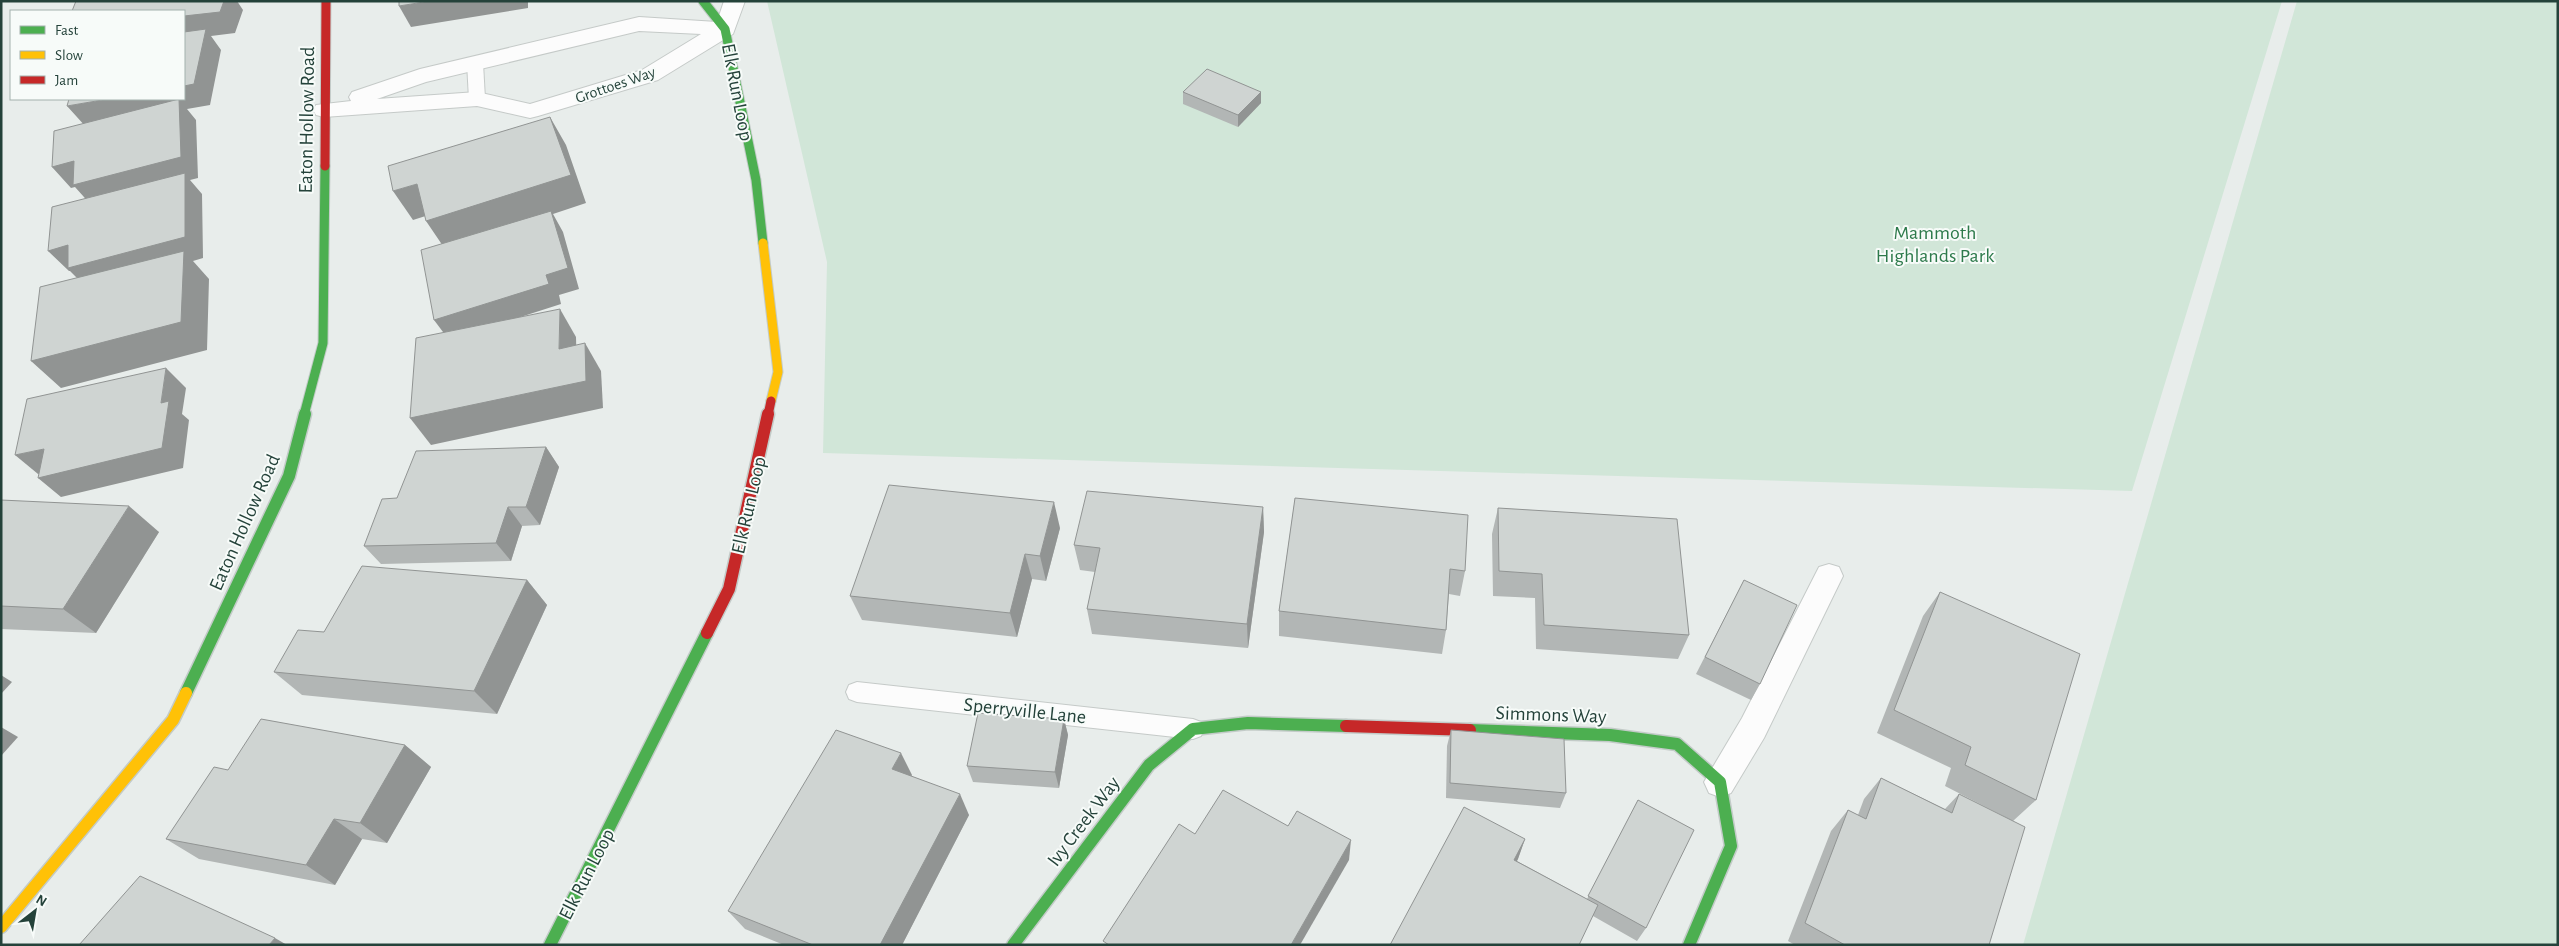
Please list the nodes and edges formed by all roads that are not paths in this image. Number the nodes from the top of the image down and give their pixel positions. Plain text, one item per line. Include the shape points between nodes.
1 (326, 1) edge
2 (704, 1) edge
3 (735, 1) edge
4 (725, 29) junction
5 (476, 63) junction
6 (477, 99) junction
7 (324, 110) junction
8 (1829, 576) dead end
9 (857, 692) dead end
10 (1193, 729) junction
11 (1720, 782) junction
12 (1, 927) edge
13 (550, 945) edge
14 (1013, 945) edge
15 (1689, 945) edge

1 - 7 street, Eaton Hollow Road
2 - 4 street, Elk Run Loop
3 - 4 street, Elk Run Loop
4 - 5 street via 639,24
4 - 6 street, Grottoes Way via 650,75 530,111
4 - 13 street, Elk Run Loop via 756,180 778,372 729,590
5 - 6 lane
5 - 7 street via 420,76
6 - 7 street, Grottoes Way
7 - 12 street, Eaton Hollow Road via 324,343 289,476 172,720
8 - 11 street via 1753,728
9 - 10 lane, Sperryville Lane
10 - 11 street, Simmons Way via 1248,723 1610,735 1677,744
10 - 14 street, Ivy Creek Way via 1149,765
11 - 15 street via 1731,846

